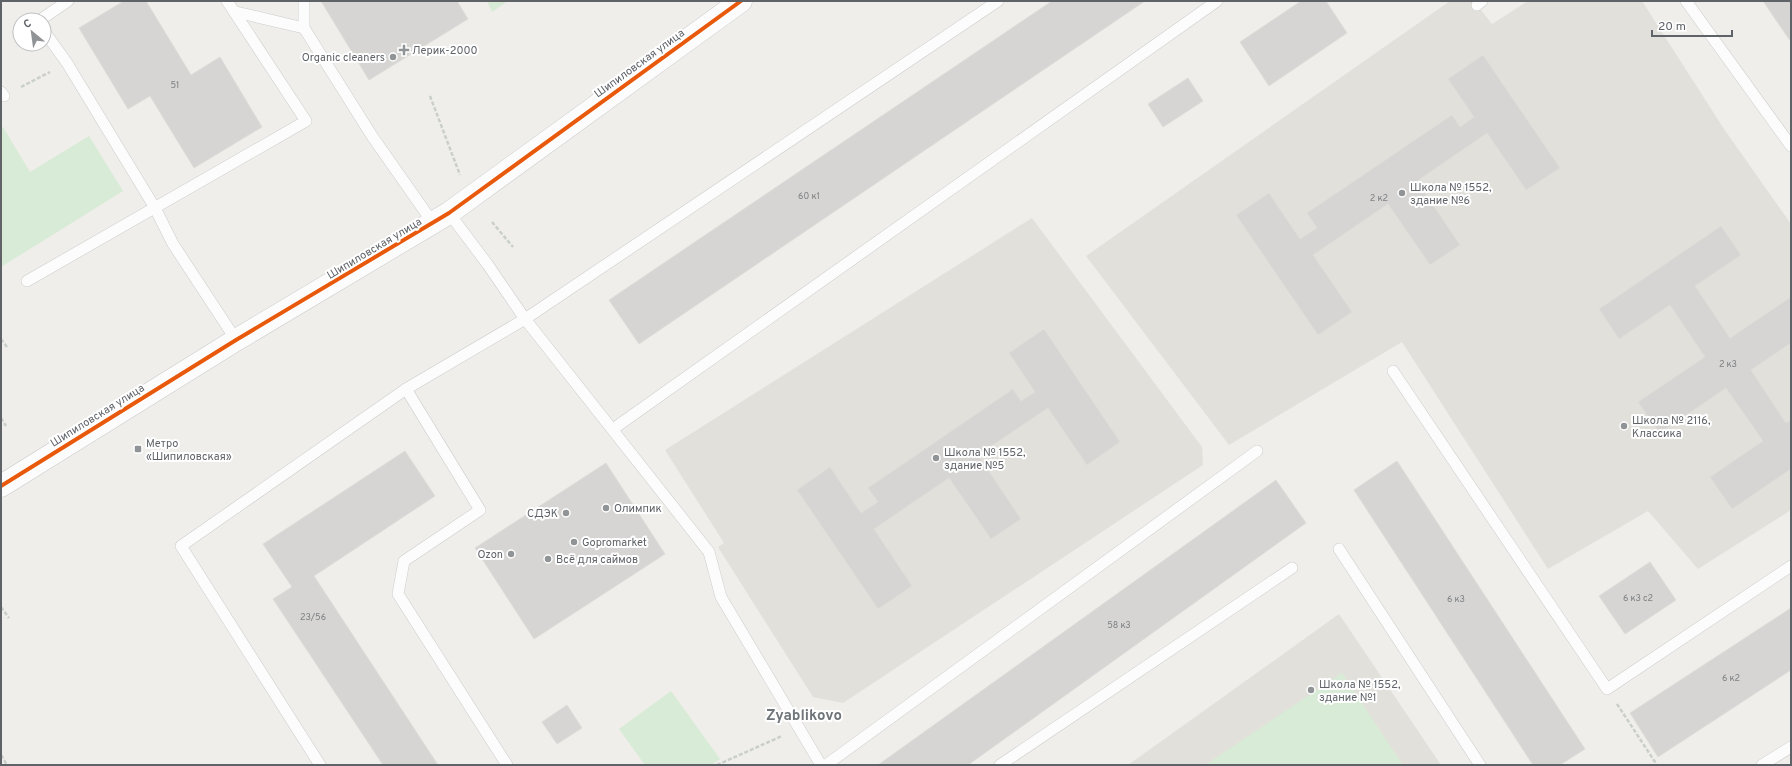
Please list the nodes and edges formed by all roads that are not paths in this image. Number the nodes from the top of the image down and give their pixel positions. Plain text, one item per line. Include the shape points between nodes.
1 (68, 1) edge
2 (227, 1) edge
3 (304, 1) edge
4 (741, 1) edge
5 (998, 1) edge
6 (1217, 1) edge
7 (1686, 1) edge
8 (52, 12) edge
9 (236, 12) junction
10 (304, 28) junction
11 (52, 42) edge
12 (1791, 146) edge
13 (155, 208) junction
14 (441, 218) junction
15 (27, 281) dead end
16 (525, 319) junction
17 (236, 340) junction
18 (1393, 371) dead end
19 (406, 389) junction
20 (613, 429) junction
21 (1257, 451) dead end
22 (1, 486) edge
23 (1339, 549) dead end
24 (1791, 566) edge
25 (1292, 568) dead end
26 (1791, 747) edge
27 (320, 765) edge
28 (506, 765) edge
29 (821, 765) edge
30 (826, 765) edge
31 (1000, 765) edge
32 (1480, 765) edge
33 (1762, 765) edge

1 - 8 lane
2 - 9 lane
3 - 10 lane
4 - 14 street, Шипиловская улица
5 - 16 lane
6 - 20 lane
7 - 12 lane
9 - 10 lane
9 - 13 lane via 306,121
10 - 14 lane via 372,136
11 - 13 lane
13 - 15 lane
13 - 17 lane via 173,244
14 - 16 lane via 488,265
14 - 17 street, Шипиловская улица
16 - 19 lane
16 - 20 lane
17 - 22 street, Шипиловская улица
18 - 24 lane via 1607,689
19 - 27 lane via 181,546
19 - 28 lane via 480,510 404,561 398,594
20 - 29 lane via 709,552 721,597
21 - 30 lane
23 - 32 lane
25 - 31 lane
26 - 33 lane

